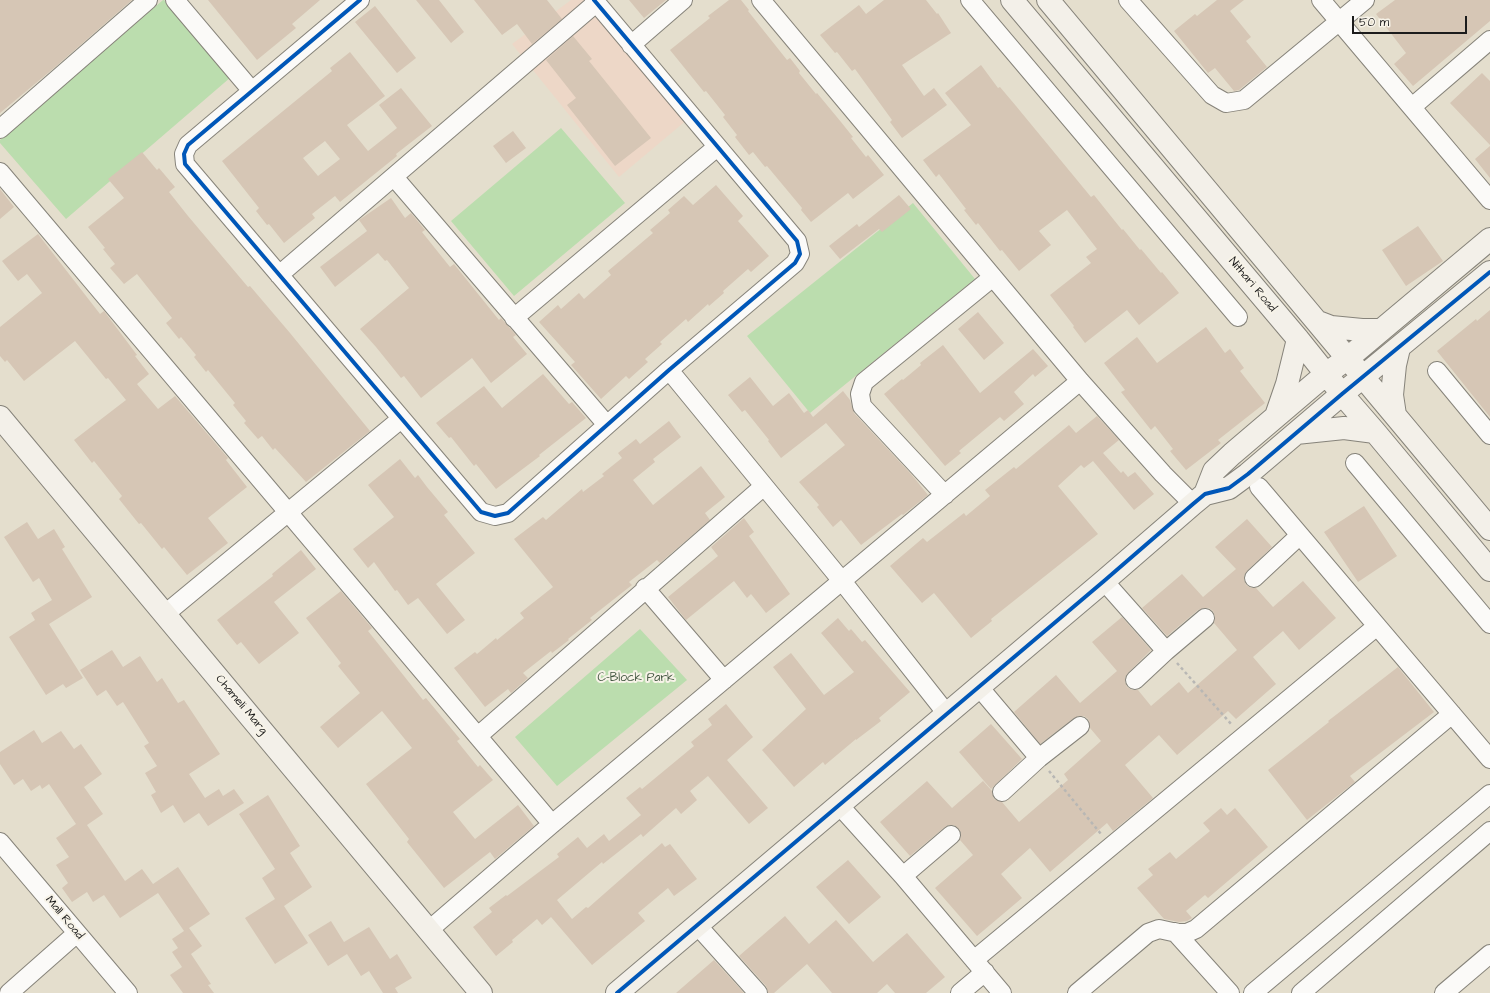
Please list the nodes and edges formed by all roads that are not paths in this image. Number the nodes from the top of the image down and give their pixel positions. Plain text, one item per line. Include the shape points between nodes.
1 (148, 0) edge
2 (175, 0) edge
3 (359, 0) edge
4 (683, 0) edge
5 (760, 0) edge
6 (970, 0) edge
7 (1012, 0) edge
8 (1048, 0) edge
9 (1128, 0) edge
10 (1322, 0) edge
11 (1365, 0) edge
12 (595, 1) edge
13 (1339, 22) junction
14 (1490, 40) edge
15 (631, 45) junction
16 (252, 92) junction
17 (1412, 107) junction
18 (0, 129) edge
19 (717, 147) junction
20 (0, 172) edge
21 (394, 177) junction
22 (1490, 200) edge
23 (1490, 239) edge
24 (1490, 272) edge
25 (279, 275) junction
26 (993, 277) junction
27 (1238, 317) dead end
28 (514, 318) junction
29 (1318, 322) junction
30 (1380, 330) junction
31 (1298, 339) junction
32 (1399, 348) junction
33 (1348, 358) junction
34 (669, 370) junction
35 (1437, 371) dead end
36 (1326, 374) junction
37 (1363, 377) junction
38 (1080, 381) junction
39 (1342, 394) junction
40 (1395, 415) junction
41 (1276, 416) junction
42 (0, 417) edge
43 (401, 419) junction
44 (607, 426) junction
45 (1375, 432) junction
46 (1296, 433) junction
47 (1490, 435) edge
48 (1355, 463) dead end
49 (764, 486) junction
50 (1259, 487) dead end
51 (945, 495) junction
52 (1199, 499) junction
53 (288, 512) junction
54 (1490, 529) edge
55 (1299, 536) junction
56 (1490, 570) edge
57 (1254, 578) dead end
58 (842, 581) junction
59 (1104, 581) junction
60 (645, 588) junction
61 (165, 614) junction
62 (1205, 618) dead end
63 (1490, 624) edge
64 (1377, 626) junction
65 (1166, 651) junction
66 (724, 680) junction
67 (1135, 680) dead end
68 (979, 687) junction
69 (947, 714) junction
70 (1452, 714) junction
71 (1080, 726) dead end
72 (478, 736) junction
73 (1039, 758) junction
74 (1490, 759) edge
75 (1002, 792) dead end
76 (1490, 794) edge
77 (839, 805) junction
78 (552, 824) junction
79 (1490, 831) edge
80 (951, 835) dead end
81 (0, 842) edge
82 (903, 876) junction
83 (697, 925) junction
84 (429, 930) junction
85 (1176, 932) junction
86 (77, 934) junction
87 (1490, 954) edge
88 (980, 966) junction
89 (9, 993) edge
90 (128, 993) edge
91 (482, 993) edge
92 (617, 993) edge
93 (758, 993) edge
94 (960, 993) edge
95 (1002, 993) edge
96 (1077, 993) edge
97 (1230, 993) edge
98 (1253, 993) edge
99 (1301, 993) edge
100 (1444, 993) edge

1 - 18 street
2 - 16 street
3 - 16 street
4 - 15 street
5 - 26 street
6 - 27 street
7 - 31 street, Nithari Road
8 - 29 street
9 - 13 street via 1212,95 1226,103 1244,100
10 - 13 street
11 - 13 street
12 - 15 street
12 - 21 street
13 - 17 street
14 - 17 street
15 - 19 street
16 - 25 street via 188,145 184,154 185,164
17 - 22 street
19 - 28 street
19 - 34 street via 797,241 800,254 795,263
20 - 53 street
21 - 25 street
21 - 28 street
23 - 30 street
24 - 32 street
25 - 43 street
26 - 38 street
26 - 51 street via 864,382 860,394 862,406
28 - 44 street
29 - 30 street via 1338,328
29 - 33 street
30 - 33 street
31 - 36 street, Nithari Road
31 - 41 street
32 - 37 street
32 - 40 street via 1392,395
33 - 36 street
33 - 37 street
34 - 44 street
34 - 49 street
35 - 47 street
36 - 39 street, Nithari Road
36 - 41 street
37 - 39 street
37 - 40 street
38 - 51 street
38 - 52 street via 1163,474
39 - 45 street, Nithari Road
39 - 46 street
40 - 54 street
41 - 52 street via 1214,471
42 - 61 street, Chameli Marg
43 - 44 street via 481,512 495,516 508,513
43 - 53 street
45 - 46 street via 1344,428
45 - 56 street, Nithari Road
46 - 52 street via 1229,488
48 - 63 street
49 - 58 street
49 - 60 street
50 - 55 street
51 - 58 street
52 - 59 street
53 - 61 street
53 - 72 street
55 - 57 street
55 - 64 street
58 - 66 street
58 - 69 street
59 - 65 street
59 - 68 street
60 - 66 street
60 - 72 street
61 - 84 street, Chameli Marg
62 - 65 street
64 - 70 street
64 - 88 street via 1111,846
65 - 67 street
66 - 78 street
68 - 69 street
68 - 73 street
69 - 77 street
70 - 74 street
70 - 85 street via 1196,929 1187,933
71 - 73 street
72 - 78 street
73 - 75 street
76 - 98 street
77 - 82 street
77 - 83 street
78 - 84 street
79 - 99 street
80 - 82 street
81 - 86 street, Mall Road
82 - 88 street
83 - 92 street
83 - 93 street
84 - 91 street, Chameli Marg
85 - 96 street via 1159,929 1148,933
85 - 97 street
86 - 89 street
86 - 90 street, Mall Road
87 - 100 street
88 - 94 street
88 - 95 street

